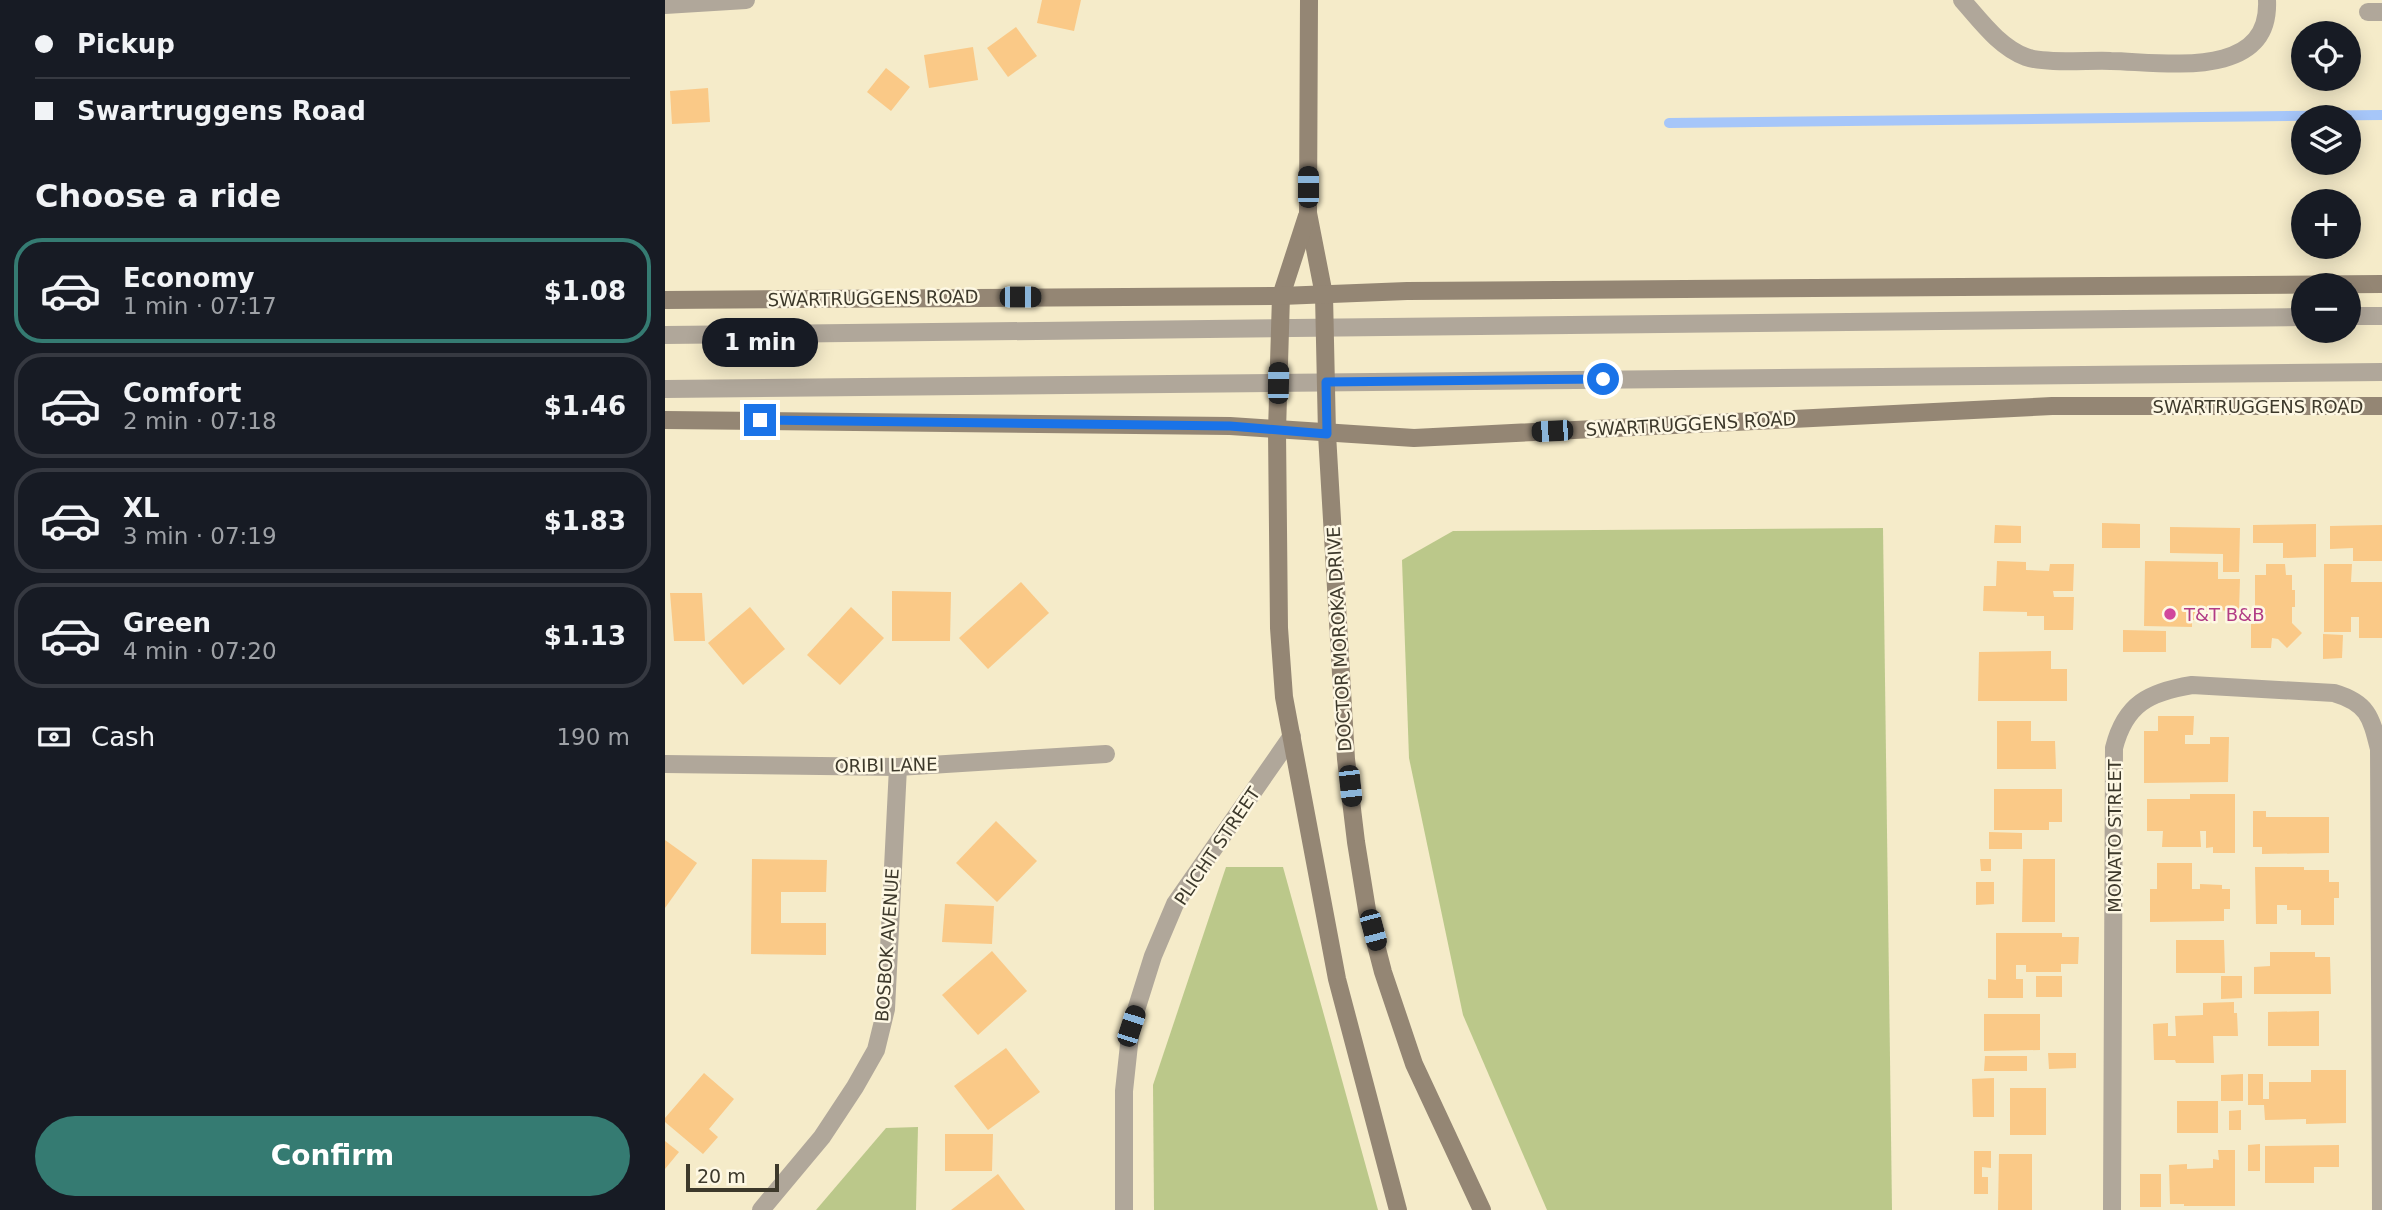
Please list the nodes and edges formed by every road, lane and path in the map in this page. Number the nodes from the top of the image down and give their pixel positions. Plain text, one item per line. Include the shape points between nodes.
1 (746, 0) edge
2 (1309, 0) edge
3 (1962, 0) edge
4 (2267, 0) edge
5 (665, 5) edge
6 (1308, 213) junction
7 (2382, 285) edge
8 (1324, 295) junction
9 (1281, 296) junction
10 (665, 300) edge
11 (2361, 316) edge
12 (2382, 316) edge
13 (2291, 317) edge
14 (1280, 327) junction
15 (1325, 327) junction
16 (665, 335) edge
17 (2382, 372) edge
18 (1326, 382) junction
19 (1278, 383) junction
20 (665, 389) edge
21 (2382, 406) edge
22 (665, 421) edge
23 (1277, 431) junction
24 (1327, 434) junction
25 (1292, 736) junction
26 (1106, 754) dead end
27 (665, 764) edge
28 (898, 768) junction
29 (761, 1210) edge
30 (1124, 1210) edge
31 (1398, 1210) edge
32 (1482, 1210) edge
33 (2112, 1210) edge
34 (2381, 1210) edge

1 - 5 street
2 - 6 main road, DOCTOR MOROKA DRIVE
3 - 4 street via 2000,41 2029,58 2210,63 2253,43 2266,24
6 - 8 main road, DOCTOR MOROKA DRIVE
6 - 9 main road, DOCTOR MOROKA DRIVE
7 - 8 main road, SWARTRUGGENS ROAD via 1421,290
8 - 9 main road, SWARTRUGGENS ROAD
8 - 15 main road, DOCTOR MOROKA DRIVE
9 - 10 main road, SWARTRUGGENS ROAD
9 - 14 main road, DOCTOR MOROKA DRIVE
11 - 12 street
13 - 15 street
14 - 15 street
14 - 16 street
14 - 19 main road, DOCTOR MOROKA DRIVE
15 - 18 main road, DOCTOR MOROKA DRIVE
17 - 18 street
18 - 19 street
18 - 24 main road, DOCTOR MOROKA DRIVE
19 - 20 street
19 - 23 main road, DOCTOR MOROKA DRIVE
21 - 24 main road, SWARTRUGGENS ROAD via 2052,406 1414,438
22 - 23 main road, SWARTRUGGENS ROAD via 1230,426
23 - 24 main road, SWARTRUGGENS ROAD
23 - 25 main road, DOCTOR MOROKA DRIVE via 1279,628
24 - 32 main road, DOCTOR MOROKA DRIVE via 1346,759 1367,910 1415,1064
25 - 30 street, PLICHT STREET via 1175,904 1153,956 1131,1026 1124,1091
25 - 31 main road, DOCTOR MOROKA DRIVE via 1337,979
26 - 28 street, ORIBI LANE
27 - 28 street, ORIBI LANE
28 - 29 street, BOSBOK AVENUE via 886,1009 876,1050 822,1137
33 - 34 street, MONATO STREET via 2114,748 2119,727 2129,713 2148,698 2192,685 2334,693 2366,710 2373,724 2379,749

